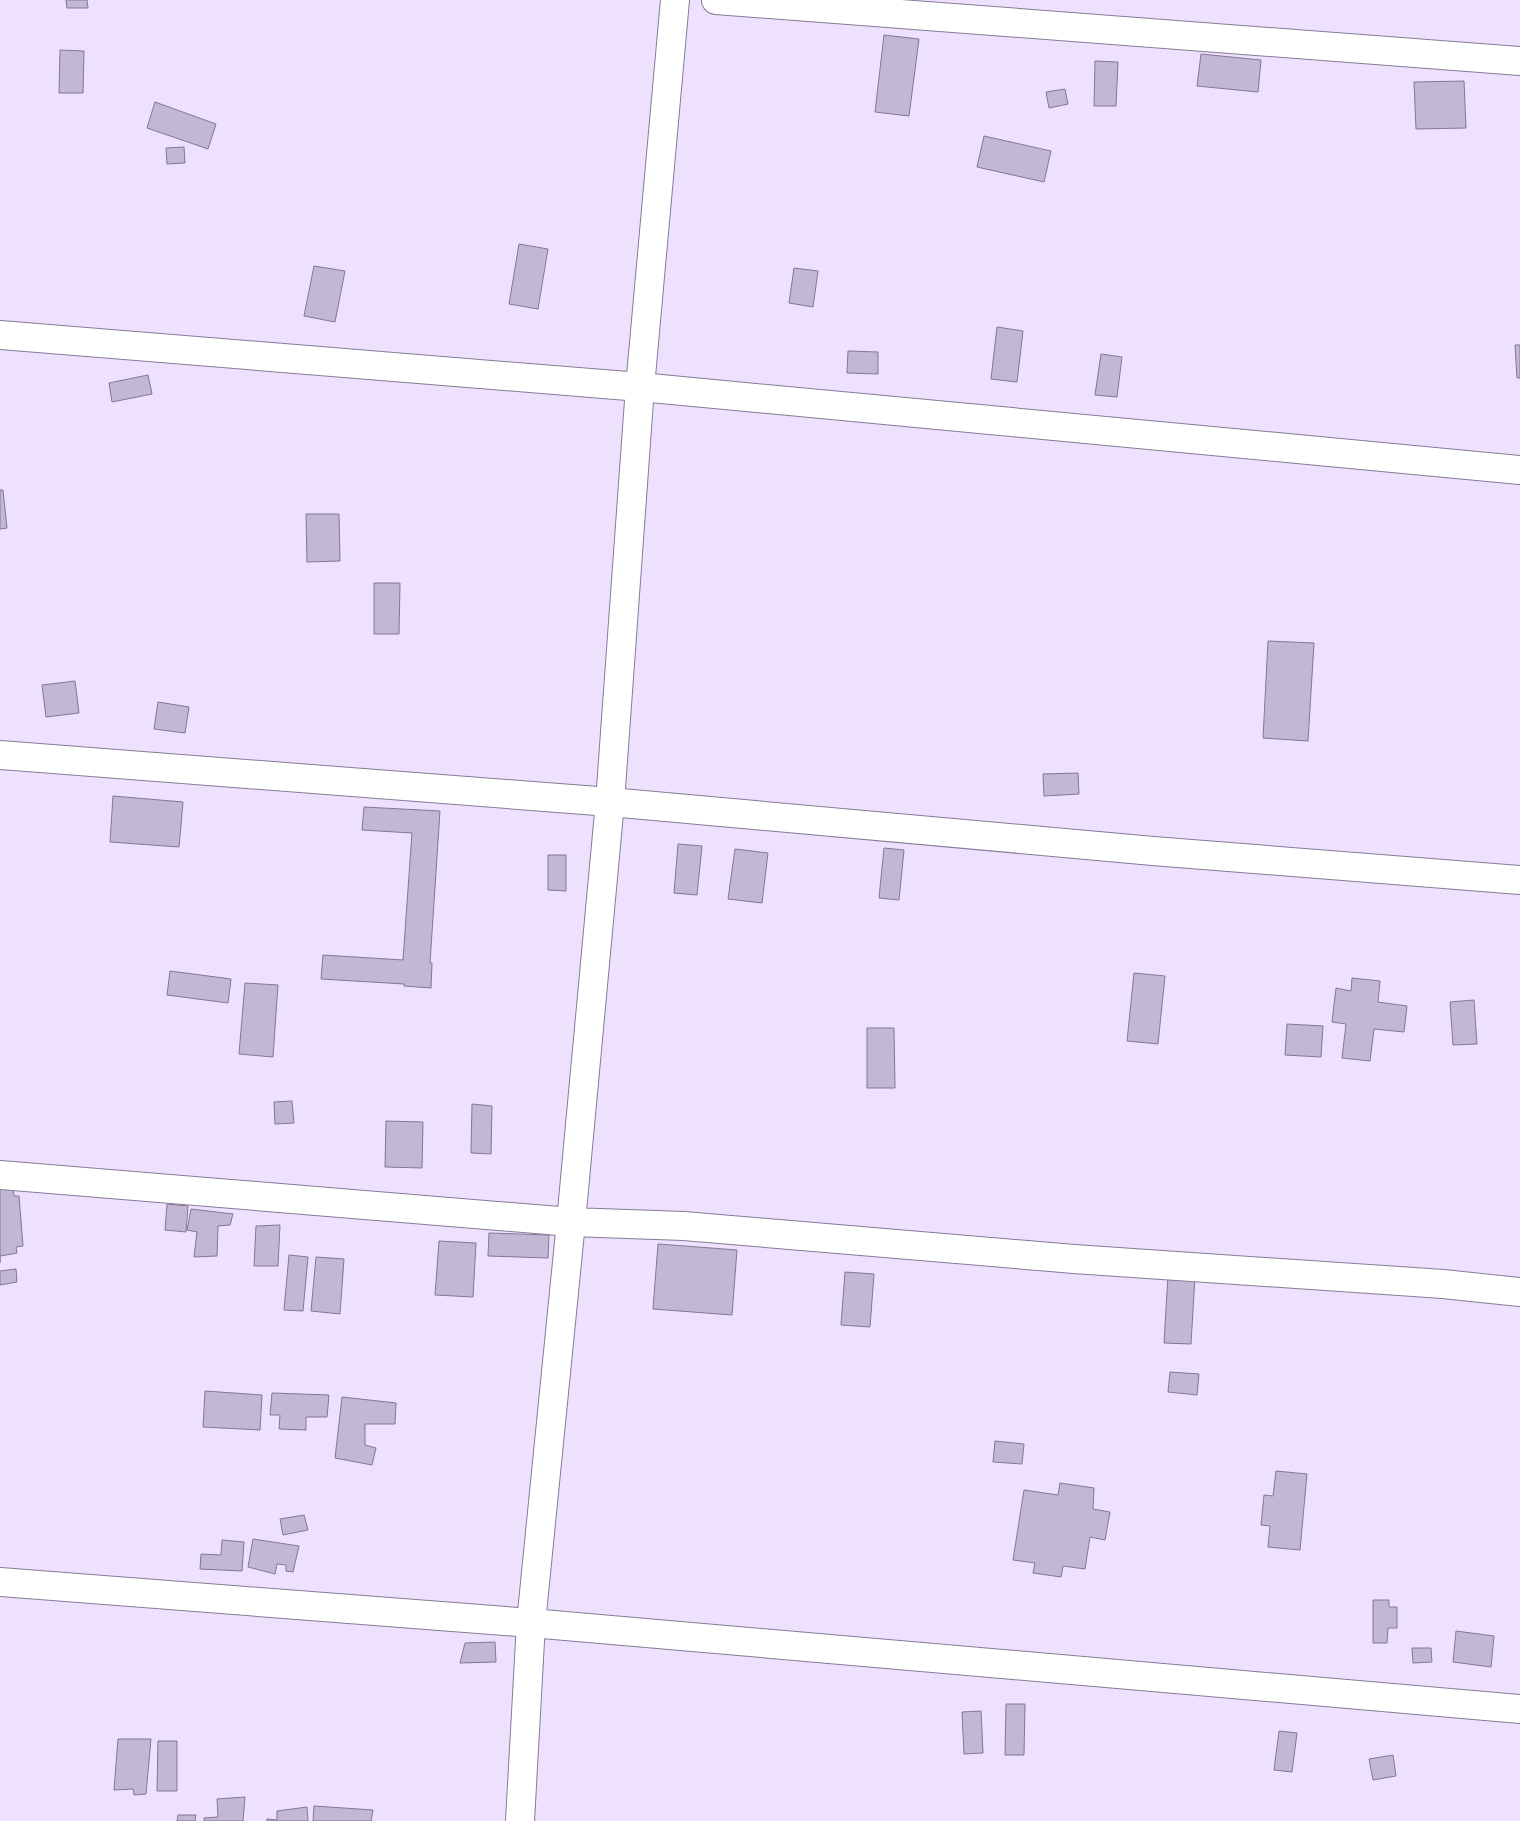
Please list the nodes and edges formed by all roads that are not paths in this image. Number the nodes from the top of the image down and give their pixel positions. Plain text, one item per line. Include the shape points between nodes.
1 (675, 0) edge
2 (716, 0) edge
3 (1520, 61) edge
4 (0, 335) edge
5 (640, 387) junction
6 (1520, 470) edge
7 (0, 755) edge
8 (610, 802) junction
9 (1520, 880) edge
10 (0, 1175) edge
11 (571, 1222) junction
12 (1520, 1292) edge
13 (0, 1582) edge
14 (531, 1623) junction
15 (1520, 1709) edge
16 (520, 1821) edge

1 - 5 street
2 - 3 street
4 - 5 street
5 - 6 street
5 - 8 street
7 - 8 street
8 - 9 street via 1163,852
8 - 11 street
10 - 11 street
11 - 12 street via 684,1226
11 - 14 street
13 - 14 street
14 - 15 street
14 - 16 street

